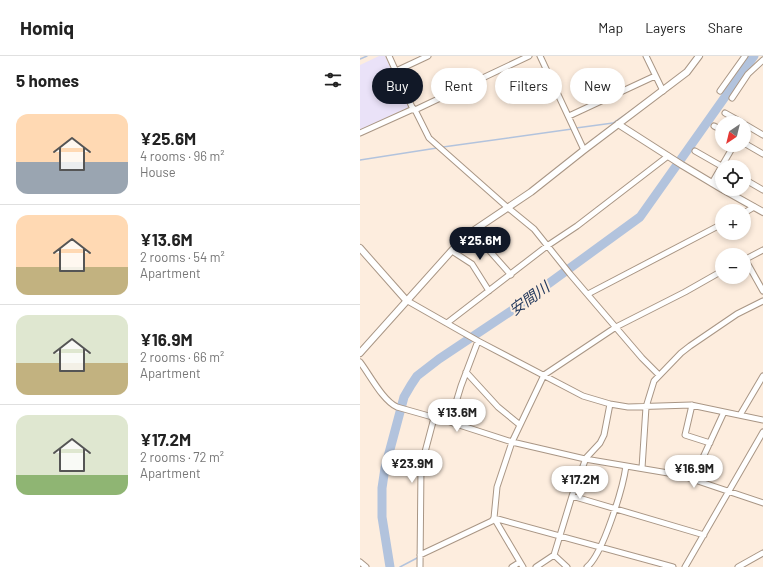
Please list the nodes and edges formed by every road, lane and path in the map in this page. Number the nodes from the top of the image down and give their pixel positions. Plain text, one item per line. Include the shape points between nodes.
1 (389, 56) edge
2 (428, 56) edge
3 (529, 56) edge
4 (540, 56) edge
5 (646, 56) edge
6 (745, 56) edge
7 (699, 57) edge
8 (763, 60) edge
9 (395, 68) edge
10 (402, 68) edge
11 (655, 76) junction
12 (663, 91) junction
13 (720, 91) dead end
14 (732, 98) dead end
15 (411, 104) edge
16 (415, 110) junction
17 (725, 113) dead end
18 (568, 116) junction
19 (730, 116) edge
20 (618, 124) junction
21 (751, 129) edge
22 (360, 134) edge
23 (763, 135) edge
24 (751, 147) edge
25 (584, 150) junction
26 (695, 150) dead end
27 (763, 154) edge
28 (670, 158) junction
29 (715, 161) edge
30 (715, 178) edge
31 (712, 183) junction
32 (751, 183) edge
33 (715, 185) edge
34 (763, 190) edge
35 (734, 196) edge
36 (507, 207) junction
37 (754, 207) junction
38 (751, 209) edge
39 (762, 211) edge
40 (715, 228) edge
41 (472, 231) junction
42 (547, 246) junction
43 (360, 248) edge
44 (763, 250) edge
45 (452, 251) junction
46 (751, 256) edge
47 (751, 270) edge
48 (511, 275) junction
49 (715, 275) edge
50 (489, 291) junction
51 (763, 291) edge
52 (588, 294) junction
53 (406, 300) junction
54 (763, 301) edge
55 (448, 323) junction
56 (616, 327) junction
57 (478, 341) junction
58 (360, 353) edge
59 (360, 362) edge
60 (466, 372) junction
61 (544, 375) junction
62 (659, 375) junction
63 (763, 376) edge
64 (610, 404) junction
65 (692, 405) junction
66 (646, 407) junction
67 (724, 412) junction
68 (740, 415) junction
69 (434, 418) junction
70 (763, 420) edge
71 (450, 422) junction
72 (520, 425) junction
73 (763, 432) edge
74 (512, 442) junction
75 (710, 443) junction
76 (585, 459) junction
77 (626, 466) junction
78 (642, 468) junction
79 (693, 479) junction
80 (729, 491) junction
81 (572, 496) junction
82 (763, 503) edge
83 (615, 508) junction
84 (494, 518) junction
85 (704, 535) junction
86 (560, 537) junction
87 (600, 547) junction
88 (763, 553) edge
89 (554, 555) junction
90 (420, 556) junction
91 (360, 562) edge
92 (521, 565) edge
93 (366, 567) edge
94 (420, 567) edge
95 (512, 567) edge
96 (536, 567) edge
97 (567, 567) edge
98 (587, 567) edge
99 (673, 567) edge
100 (685, 567) edge
101 (738, 567) edge

1 - 9 street
2 - 10 street
3 - 16 street
4 - 18 street
5 - 11 street
6 - 13 street
7 - 12 street via 688,72
8 - 14 street via 748,74
11 - 12 street
11 - 18 street
12 - 20 street
15 - 16 street
16 - 22 street
16 - 36 street via 429,138
17 - 19 street
18 - 25 street
20 - 25 street
20 - 28 street
21 - 23 street
24 - 27 street
25 - 36 street via 531,192
26 - 29 street
28 - 31 street
28 - 42 street
30 - 31 street
31 - 33 street
32 - 34 street
35 - 37 street
36 - 41 street
36 - 42 street via 534,229
37 - 38 street
37 - 39 street
40 - 52 street
41 - 45 street
41 - 48 street
42 - 48 street
42 - 52 street
43 - 53 street
44 - 46 street
45 - 50 street via 472,264
45 - 53 street
47 - 51 street
48 - 50 street
49 - 56 street
50 - 55 street
52 - 56 street
53 - 55 street
53 - 58 street
54 - 62 street via 737,314 690,346
55 - 57 street
56 - 61 street
56 - 62 street
57 - 60 street
57 - 61 street
59 - 69 street via 391,404
60 - 71 street
60 - 72 street via 498,407
61 - 64 street via 583,396
61 - 72 street
62 - 66 street via 654,381
63 - 68 street
64 - 66 street
64 - 76 street via 604,435
65 - 66 street
65 - 67 street
65 - 75 street via 686,435
66 - 78 street
67 - 68 street
67 - 75 street
68 - 70 street
69 - 71 street
69 - 90 street via 421,467
71 - 74 street
72 - 74 street
73 - 80 street
74 - 76 street
74 - 84 street via 497,487
75 - 79 street
76 - 77 street
76 - 81 street
77 - 78 street
77 - 83 street
78 - 79 street
79 - 80 street
80 - 82 street
80 - 85 street
81 - 83 street
81 - 86 street
83 - 85 street
83 - 87 street
84 - 86 street
84 - 90 street
84 - 92 street
85 - 100 street
86 - 87 street
86 - 89 street
87 - 98 street
87 - 99 street
88 - 101 street
89 - 96 street
89 - 97 street
90 - 94 street
91 - 93 street
92 - 95 street

